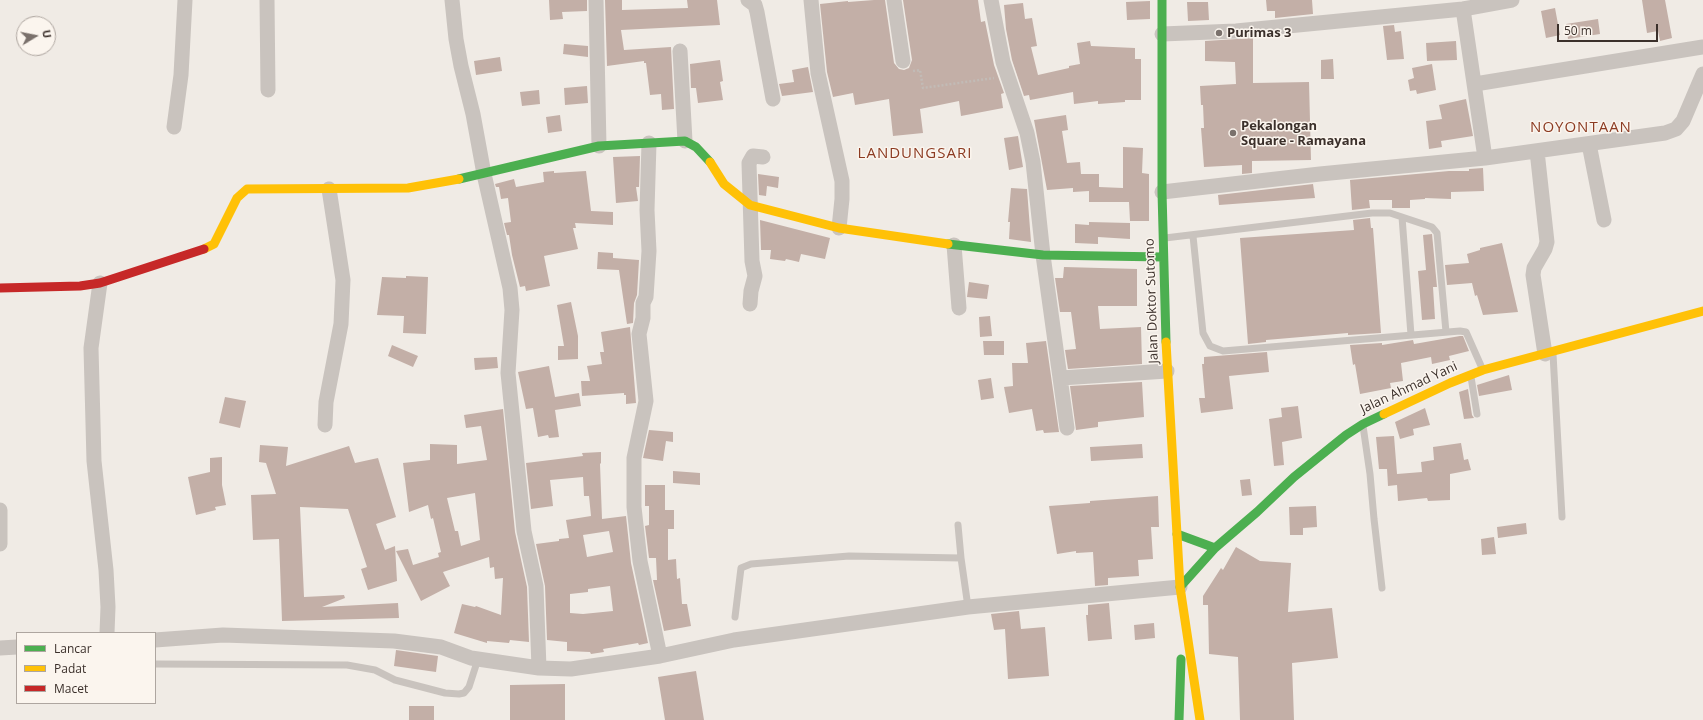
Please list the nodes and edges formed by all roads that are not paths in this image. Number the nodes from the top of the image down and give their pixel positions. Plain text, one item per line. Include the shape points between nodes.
1 (185, 0) edge
2 (267, 0) edge
3 (452, 0) edge
4 (596, 0) edge
5 (748, 0) edge
6 (811, 0) edge
7 (894, 0) edge
8 (991, 0) edge
9 (1162, 0) edge
10 (1512, 0) edge
11 (1463, 9) junction
12 (1162, 34) junction
13 (1703, 47) edge
14 (680, 51) dead end
15 (903, 61) road end
16 (1703, 74) edge
17 (1475, 84) junction
18 (268, 90) dead end
19 (772, 99) dead end
20 (174, 127) dead end
21 (685, 141) junction
22 (649, 143) junction
23 (1590, 144) junction
24 (599, 146) junction
25 (1536, 151) junction
26 (763, 157) dead end
27 (1485, 158) junction
28 (484, 174) junction
29 (329, 189) junction
30 (1162, 192) junction
31 (750, 205) junction
32 (1402, 217) junction
33 (1604, 220) dead end
34 (839, 228) junction
35 (1193, 236) junction
36 (1164, 239) junction
37 (954, 245) junction
38 (1043, 255) junction
39 (1163, 257) junction
40 (100, 284) junction
41 (0, 288) edge
42 (750, 304) dead end
43 (959, 308) dead end
44 (1703, 311) edge
45 (1446, 332) junction
46 (1411, 335) junction
47 (1549, 353) junction
48 (1483, 370) junction
49 (1167, 371) junction
50 (1470, 375) junction
51 (1061, 378) junction
52 (1476, 414) dead end
53 (1363, 424) junction
54 (325, 425) dead end
55 (1068, 428) dead end
56 (0, 510) edge
57 (1562, 517) dead end
58 (958, 525) dead end
59 (1176, 534) junction
60 (0, 544) edge
61 (1215, 548) junction
62 (961, 558) junction
63 (1382, 588) dead end
64 (1181, 594) junction
65 (968, 607) junction
66 (735, 617) dead end
67 (107, 632) edge
68 (156, 640) edge
69 (16, 647) edge
70 (0, 648) edge
71 (660, 656) junction
72 (478, 659) junction
73 (156, 664) edge
74 (539, 668) junction
75 (1180, 720) edge
76 (1200, 720) edge

1 - 20 street via 181,75
2 - 18 street
3 - 28 street via 456,39
4 - 24 street
5 - 19 street via 756,7
6 - 34 street via 818,74 842,181
7 - 15 street
8 - 38 street via 1007,77 1021,115 1033,162
9 - 12 main road, Jalan Doktor Sutomo
10 - 11 street
11 - 12 street via 1236,31
11 - 17 street
12 - 30 main road, Jalan Doktor Sutomo
13 - 17 street
14 - 21 street
16 - 23 street via 1683,121 1676,129 1665,134
17 - 27 street
21 - 22 main road
21 - 31 main road via 696,147 708,159 724,184
22 - 24 main road
22 - 71 street via 649,251 646,298 639,334 646,401 634,458 633,500 640,561
23 - 25 street
23 - 33 street
24 - 28 main road
25 - 27 street
25 - 47 street via 1547,242 1533,275
26 - 31 street via 753,156 749,163
27 - 30 street
28 - 29 main road via 408,188
28 - 74 street via 510,288 512,310 508,373 524,532 536,586
29 - 40 main road via 247,189 238,198 216,240 207,248
29 - 54 street via 343,280 340,324 326,402
30 - 36 main road, Jalan Doktor Sutomo
31 - 34 main road
31 - 42 street via 755,276
32 - 35 lane via 1390,213 1372,213
32 - 45 lane via 1432,227 1437,233
32 - 46 lane
34 - 37 main road
35 - 36 lane
35 - 46 lane via 1203,333 1210,346 1223,351
36 - 39 main road, Jalan Doktor Sutomo
37 - 38 main road
37 - 43 street
38 - 39 main road
38 - 51 street
39 - 49 main road, Jalan Doktor Sutomo
40 - 41 main road
40 - 67 street via 91,348 94,461 106,570
44 - 47 main road, Jalan Ahmad Yani
45 - 46 lane
45 - 48 lane via 1466,332
47 - 48 main road, Jalan Ahmad Yani
47 - 57 lane
48 - 50 main road, Jalan Ahmad Yani
49 - 51 street
49 - 59 main road, Jalan Doktor Sutomo
50 - 52 lane
50 - 53 main road, Jalan Ahmad Yani
51 - 55 street
53 - 61 main road, Jalan Ahmad Yani via 1294,477
53 - 63 lane
56 - 60 street
58 - 62 lane
59 - 61 main road
59 - 64 main road, Jalan Doktor Sutomo
61 - 64 main road, Jalan Ahmad Yani
62 - 65 lane
62 - 66 lane via 848,556 751,564 741,568 739,574
64 - 65 street
64 - 75 main road, Jalan Doktor Sutomo
64 - 76 main road, Jalan Doktor Sutomo
65 - 71 street via 734,640
68 - 72 street via 223,635 394,641 441,647
69 - 70 street
71 - 74 street via 571,669
72 - 73 lane via 469,687 464,693 459,694 445,693 395,680 375,670 347,665
72 - 74 street

